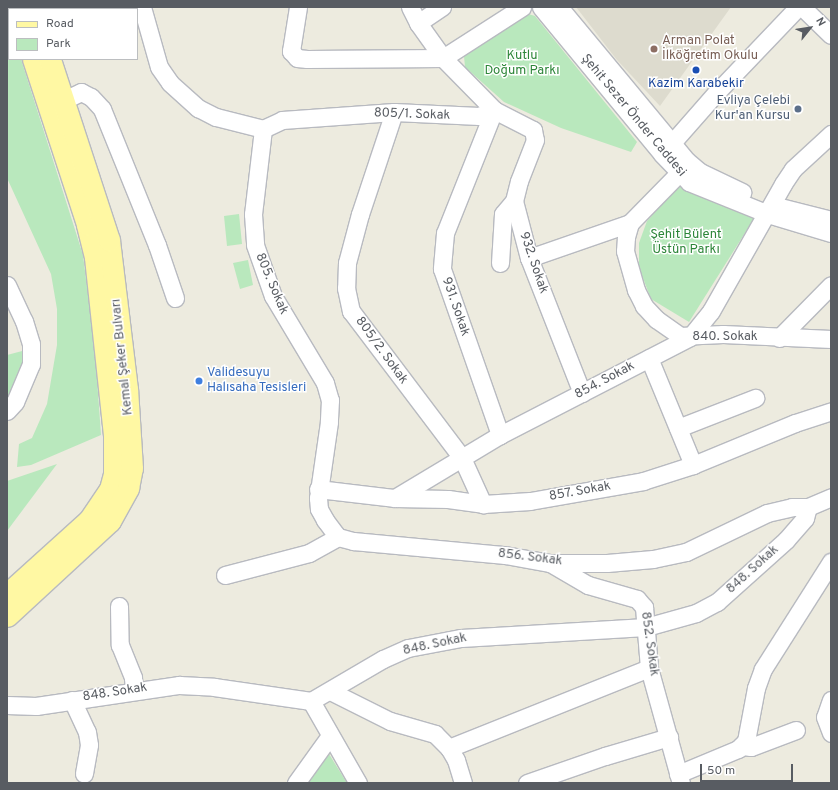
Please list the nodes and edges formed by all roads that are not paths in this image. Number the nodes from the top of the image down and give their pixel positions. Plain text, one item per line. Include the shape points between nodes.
1 (142, 7) edge
2 (298, 7) edge
3 (410, 7) edge
4 (442, 7) edge
5 (522, 7) edge
6 (541, 7) edge
7 (559, 7) edge
8 (798, 7) edge
9 (802, 7) edge
10 (418, 23) junction
11 (831, 35) edge
12 (443, 58) junction
13 (34, 60) edge
14 (50, 60) edge
15 (64, 100) junction
16 (494, 111) junction
17 (394, 112) junction
18 (263, 129) junction
19 (831, 134) edge
20 (667, 150) junction
21 (679, 173) junction
22 (514, 201) junction
23 (769, 209) junction
24 (831, 220) edge
25 (630, 223) junction
26 (831, 232) edge
27 (529, 258) junction
28 (500, 263) dead end
29 (7, 285) edge
30 (831, 285) edge
31 (175, 298) dead end
32 (690, 337) junction
33 (779, 338) junction
34 (831, 339) edge
35 (649, 358) junction
36 (582, 393) junction
37 (755, 398) dead end
38 (7, 411) edge
39 (831, 411) edge
40 (678, 428) junction
41 (500, 435) junction
42 (462, 458) junction
43 (693, 465) junction
44 (318, 490) junction
45 (395, 498) junction
46 (831, 498) edge
47 (483, 504) junction
48 (808, 507) junction
49 (338, 537) junction
50 (831, 562) edge
51 (550, 563) junction
52 (225, 575) dead end
53 (7, 594) edge
54 (119, 606) dead end
55 (7, 616) edge
56 (646, 627) junction
57 (649, 668) junction
58 (134, 690) junction
59 (330, 691) junction
60 (72, 700) junction
61 (831, 700) edge
62 (311, 702) junction
63 (7, 705) edge
64 (796, 730) dead end
65 (831, 733) edge
66 (329, 737) junction
67 (669, 737) junction
68 (742, 746) junction
69 (449, 748) junction
70 (84, 774) dead end
71 (680, 778) edge
72 (296, 783) edge
73 (358, 783) edge
74 (463, 783) edge
75 (528, 783) edge

1 - 18 street via 159,67 170,83 198,108 216,117
2 - 12 street via 292,50 297,58
3 - 10 street
4 - 10 street
5 - 12 street
6 - 20 street, Şehit Sezer Önder Caddesi
7 - 20 street, Şehit Sezer Önder Caddesi
8 - 20 street via 715,94
9 - 11 street
10 - 12 street
12 - 16 street
13 - 53 main road, Kemal Şeker Bulvarı via 87,224 95,257 114,435 114,467 110,489 89,520
14 - 15 main road, Kemal Şeker Bulvarı
15 - 31 street via 81,92 91,97 102,109 157,245
15 - 55 main road, Kemal Şeker Bulvarı via 102,213 113,260 127,389 132,468 128,488 110,521
16 - 17 street, 805/1. Sokak via 479,116
16 - 22 street via 533,130 535,140
16 - 41 street, 931. Sokak via 445,232 442,269
17 - 18 street, 805/1. Sokak via 282,120
17 - 42 street, 805/2. Sokak via 360,214 347,263 346,288 352,311 368,335
18 - 44 street, 805. Sokak via 253,214 255,245 274,296 325,383 330,400
19 - 23 street, 854. Sokak via 793,169
20 - 21 street, Şehit Sezer Önder Caddesi
20 - 23 street, Şehit Sezer Önder Caddesi via 700,172
21 - 23 street, Şehit Sezer Önder Caddesi via 689,182
21 - 25 street
22 - 27 street, 932. Sokak
22 - 28 street via 503,214
23 - 24 street, Şehit Sezer Önder Caddesi
23 - 26 street, Şehit Sezer Önder Caddesi
23 - 32 street, 854. Sokak via 710,311
25 - 27 street
25 - 32 street, 840. Sokak via 625,252 636,290 644,306 661,324 680,336
27 - 36 street, 932. Sokak
29 - 38 street via 24,321 31,344 31,364 15,402
30 - 33 street
32 - 33 street, 840. Sokak via 709,334
32 - 35 street, 854. Sokak
33 - 34 street, 840. Sokak
35 - 36 street, 854. Sokak
35 - 40 street
36 - 41 street, 854. Sokak
37 - 40 street
39 - 43 street, 857. Sokak via 795,422
40 - 43 street
41 - 42 street, 854. Sokak
42 - 45 street, 854. Sokak
42 - 47 street, 805/2. Sokak
43 - 47 street, 857. Sokak via 643,481 530,501
44 - 45 street, 857. Sokak
44 - 49 street, 805. Sokak via 319,509
45 - 47 street, 857. Sokak via 448,499
46 - 48 street, 856. Sokak
48 - 51 street, 856. Sokak via 792,507 767,513 686,552 653,559
48 - 56 street, 848. Sokak via 805,518 786,540 717,602 696,613
49 - 51 street, 856. Sokak via 353,541 497,554
49 - 52 street via 309,553
50 - 68 street via 763,669 756,688 746,741
51 - 56 street, 852. Sokak via 588,585 638,600 644,607
54 - 58 street via 120,645 133,678
56 - 57 street, 852. Sokak
56 - 59 street, 848. Sokak via 505,634 461,638 408,648 383,659
57 - 67 street, 852. Sokak
57 - 69 street
58 - 60 street, 848. Sokak
58 - 62 street, 848. Sokak via 179,684
59 - 62 street, 848. Sokak
59 - 69 street via 390,721 435,734
60 - 63 street, 848. Sokak via 36,706
60 - 70 street via 87,732 90,745
61 - 65 street via 825,717
62 - 66 street
64 - 68 street via 751,747
66 - 72 street
66 - 73 street
67 - 71 street, 852. Sokak
67 - 75 street
68 - 71 street
69 - 74 street via 456,760

